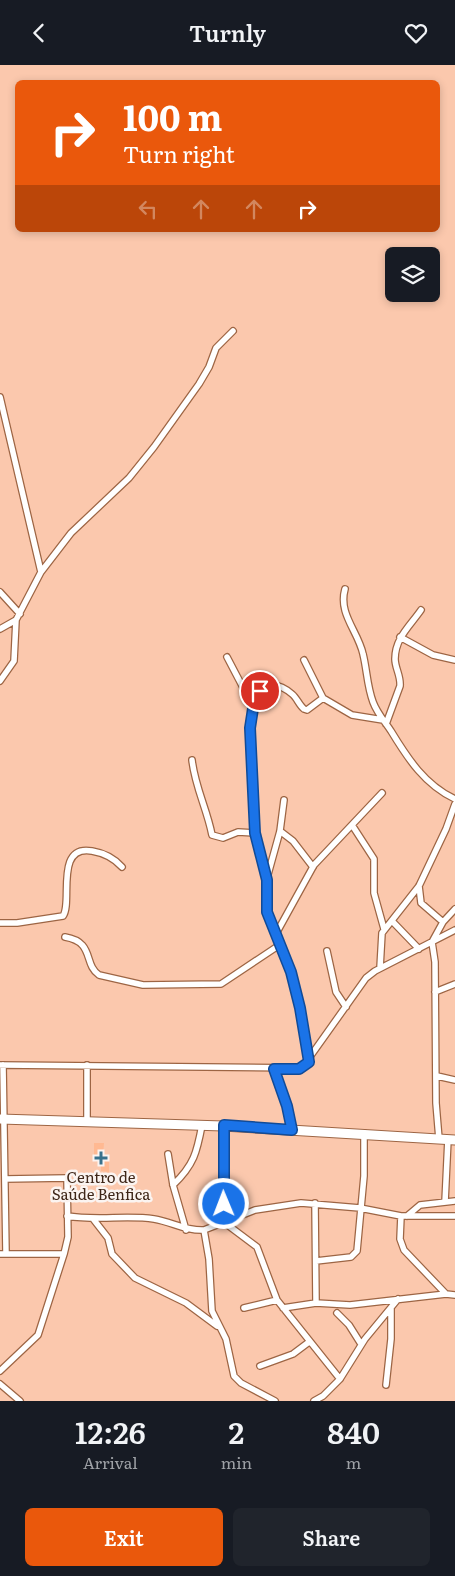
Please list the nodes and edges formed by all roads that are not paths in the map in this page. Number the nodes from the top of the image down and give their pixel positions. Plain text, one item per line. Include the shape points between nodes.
1 (233, 331) dead end
2 (0, 397) edge
3 (41, 572) junction
4 (345, 589) dead end
5 (0, 592) edge
6 (421, 610) dead end
7 (20, 613) junction
8 (16, 620) junction
9 (0, 629) edge
10 (400, 637) junction
11 (227, 657) dead end
12 (304, 660) dead end
13 (455, 660) edge
14 (0, 681) edge
15 (323, 698) junction
16 (254, 702) junction
17 (385, 722) junction
18 (192, 760) dead end
19 (382, 793) dead end
20 (455, 799) edge
21 (284, 800) dead end
22 (455, 804) edge
23 (352, 825) junction
24 (280, 831) junction
25 (255, 833) junction
26 (122, 867) dead end
27 (313, 867) junction
28 (267, 880) junction
29 (419, 886) junction
30 (409, 899) junction
31 (421, 903) junction
32 (455, 909) edge
33 (392, 921) junction
34 (443, 922) junction
35 (0, 923) edge
36 (384, 929) junction
37 (455, 930) edge
38 (277, 932) junction
39 (65, 937) dead end
40 (432, 942) junction
41 (282, 944) junction
42 (419, 949) junction
43 (327, 951) dead end
44 (380, 968) junction
45 (455, 984) edge
46 (435, 992) junction
47 (346, 1007) junction
48 (309, 1062) junction
49 (2, 1065) edge
50 (87, 1065) junction
51 (274, 1069) junction
52 (437, 1077) junction
53 (455, 1080) edge
54 (2, 1119) edge
55 (87, 1121) junction
56 (202, 1125) junction
57 (224, 1125) junction
58 (292, 1130) junction
59 (364, 1133) junction
60 (447, 1139) edge
61 (168, 1154) dead end
62 (5, 1179) junction
63 (173, 1185) junction
64 (455, 1201) edge
65 (446, 1202) junction
66 (314, 1203) junction
67 (360, 1208) junction
68 (68, 1216) junction
69 (404, 1216) junction
70 (455, 1216) edge
71 (94, 1220) junction
72 (224, 1223) junction
73 (186, 1230) junction
74 (204, 1230) junction
75 (3, 1253) edge
76 (64, 1254) junction
77 (316, 1261) junction
78 (446, 1294) junction
79 (455, 1295) edge
80 (398, 1299) junction
81 (276, 1300) junction
82 (316, 1303) junction
83 (244, 1308) dead end
84 (283, 1308) junction
85 (391, 1309) junction
86 (337, 1313) dead end
87 (221, 1328) junction
88 (309, 1342) junction
89 (361, 1344) junction
90 (260, 1366) dead end
91 (0, 1371) edge
92 (340, 1379) junction
93 (0, 1384) edge
94 (386, 1385) dead end
95 (11, 1394) junction
96 (265, 1399) edge
97 (7, 1401) edge
98 (20, 1401) edge
99 (274, 1401) edge
100 (314, 1401) edge

1 - 3 street via 216,349 199,384 154,447 129,478 71,533
2 - 3 street
3 - 7 street
4 - 17 street via 345,613 364,655 366,679 373,702
5 - 7 street
6 - 10 street
7 - 8 street
8 - 9 street
8 - 14 street via 14,661
10 - 13 street via 433,655
10 - 17 street via 395,659 400,686
11 - 16 street
12 - 15 street
15 - 16 street via 308,710 292,694 268,686 260,691
15 - 17 street via 352,715
16 - 25 street via 250,728
17 - 20 street via 418,771 436,789
18 - 25 street via 196,788 206,807 212,835 223,838 238,832
19 - 23 street
21 - 24 street
22 - 29 street
23 - 27 street
23 - 36 street via 374,859 374,893
24 - 27 street via 293,841
24 - 28 street
25 - 28 street
26 - 35 street via 116,859 101,853 89,850 79,853 66,873 66,910 62,916
27 - 38 street
28 - 38 street via 267,912
29 - 30 street
29 - 31 street
30 - 31 street
30 - 33 street
31 - 34 street
32 - 34 street
33 - 36 street
33 - 42 street
34 - 40 street
36 - 44 street
37 - 40 street
38 - 41 street
39 - 41 street via 79,941 99,975 154,985 215,986
40 - 42 street
40 - 46 street
41 - 48 street via 300,1008
42 - 44 street
43 - 47 street via 336,993
44 - 47 street via 366,978
45 - 46 street
46 - 52 street
47 - 48 street
48 - 51 street via 299,1069
49 - 50 street
49 - 54 street
50 - 51 street
50 - 55 street
51 - 58 street
52 - 53 street
52 - 60 street
54 - 55 main road
54 - 62 street
55 - 56 main road
56 - 57 main road
56 - 63 street via 192,1165
57 - 58 main road
57 - 72 street
58 - 59 main road
59 - 60 main road
59 - 67 street
60 - 65 street
61 - 63 street
62 - 68 street via 67,1178
62 - 75 street
63 - 73 street
64 - 65 street
65 - 69 street via 420,1205
66 - 67 street
66 - 72 street via 256,1210
66 - 77 street
67 - 69 street
67 - 77 street via 355,1254
68 - 71 street
68 - 76 street
69 - 70 street
69 - 78 street via 400,1239 404,1250
71 - 73 street via 155,1219
71 - 87 street via 108,1238 112,1254 135,1278 186,1303
72 - 74 street
72 - 81 street via 257,1247
73 - 74 street
74 - 87 street via 211,1305
75 - 76 street
76 - 91 street via 38,1335
77 - 82 street
78 - 79 street
78 - 80 street
80 - 82 street via 350,1305
80 - 85 street
81 - 83 street
81 - 84 street
82 - 84 street
84 - 88 street
85 - 89 street
85 - 94 street
86 - 89 street
87 - 96 street via 234,1376
88 - 90 street via 293,1353
88 - 92 street
89 - 92 street
92 - 100 street
93 - 95 street
95 - 97 street
95 - 98 street
96 - 99 street

